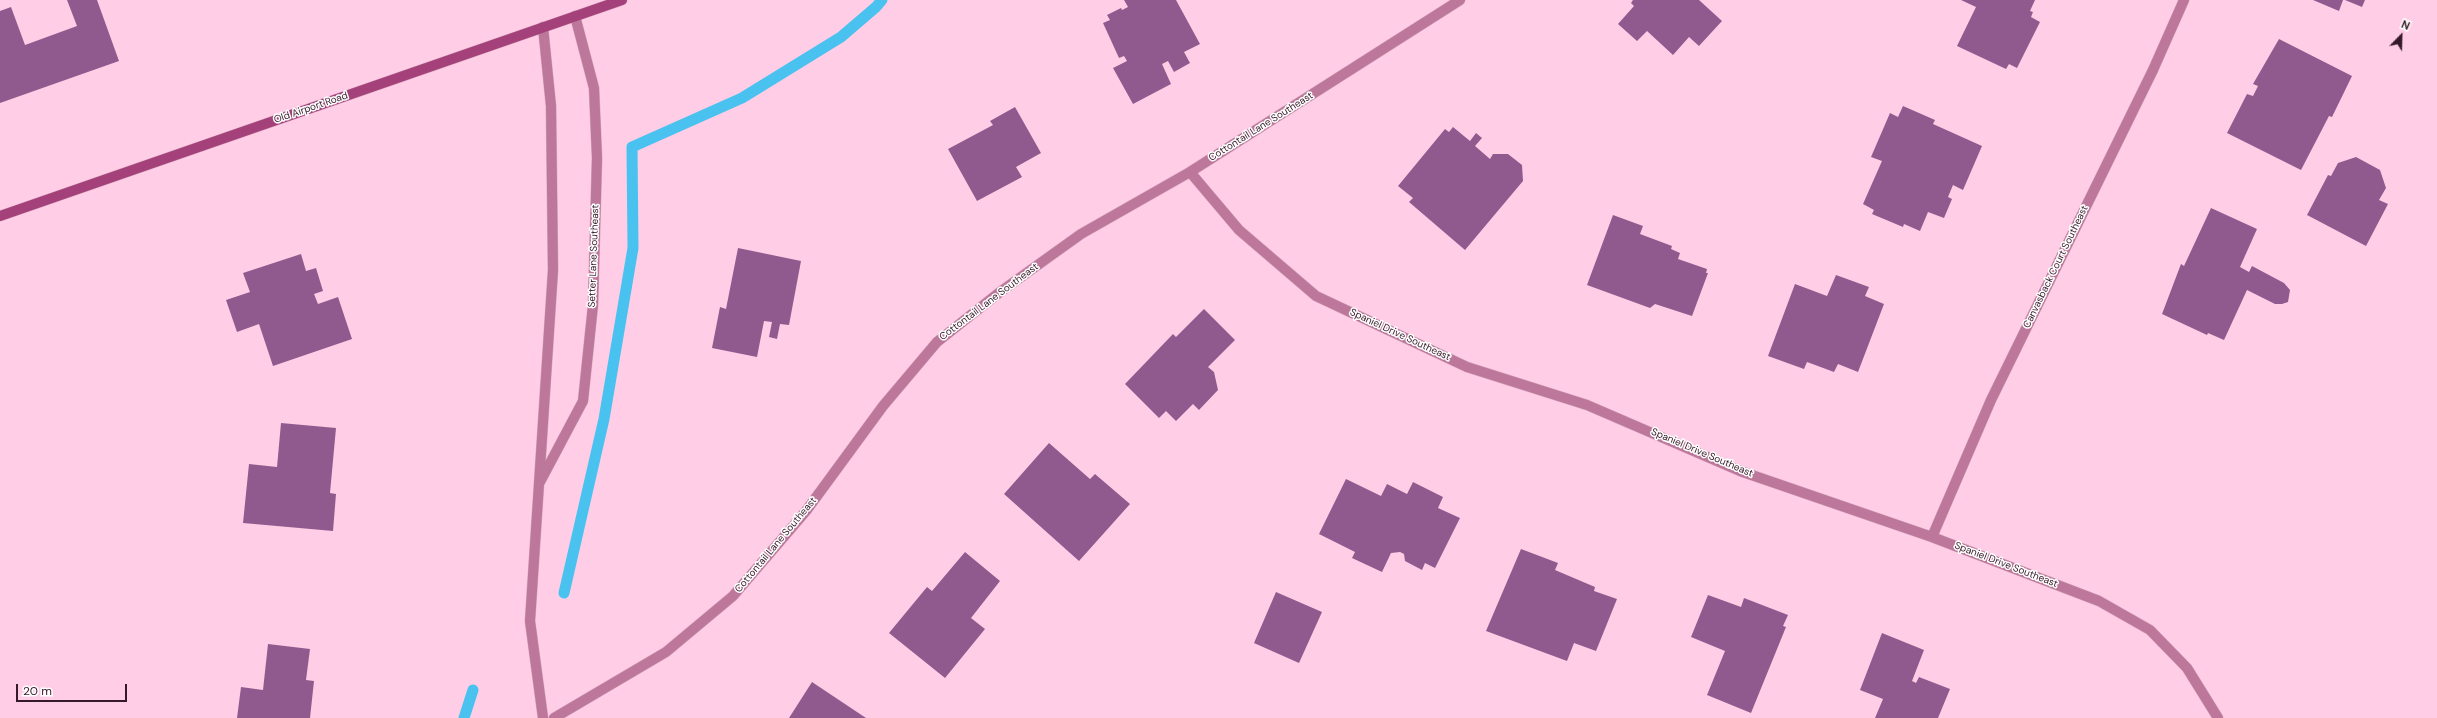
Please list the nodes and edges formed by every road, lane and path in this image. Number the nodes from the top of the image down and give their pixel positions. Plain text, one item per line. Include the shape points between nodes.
1 (622, 0) edge
2 (1460, 0) edge
3 (2184, 0) edge
4 (575, 16) junction
5 (543, 28) junction
6 (1190, 172) junction
7 (0, 216) edge
8 (539, 486) junction
9 (1932, 537) junction
10 (543, 718) edge
11 (554, 718) edge
12 (2218, 718) edge

1 - 4 street, Old Airport Road
2 - 6 street, Cottontail Lane Southeast
3 - 9 street, Canvasback Court Southeast via 2153,70 1991,400
4 - 5 street, Old Airport Road
4 - 8 street, Setter Lane Southeast via 594,88 598,158 593,305 583,401
5 - 7 street, Old Airport Road
5 - 8 street, Setter Lane Southeast via 551,106 553,270
6 - 9 street, Spaniel Drive Southeast via 1239,230 1316,296 1467,367 1587,405 1740,471
6 - 11 street, Cottontail Lane Southeast via 1081,234 1000,292 937,342 884,406 806,511 733,596 666,652
8 - 10 street, Setter Lane Southeast via 530,621
9 - 12 street, Spaniel Drive Southeast via 2099,601 2150,630 2187,668

